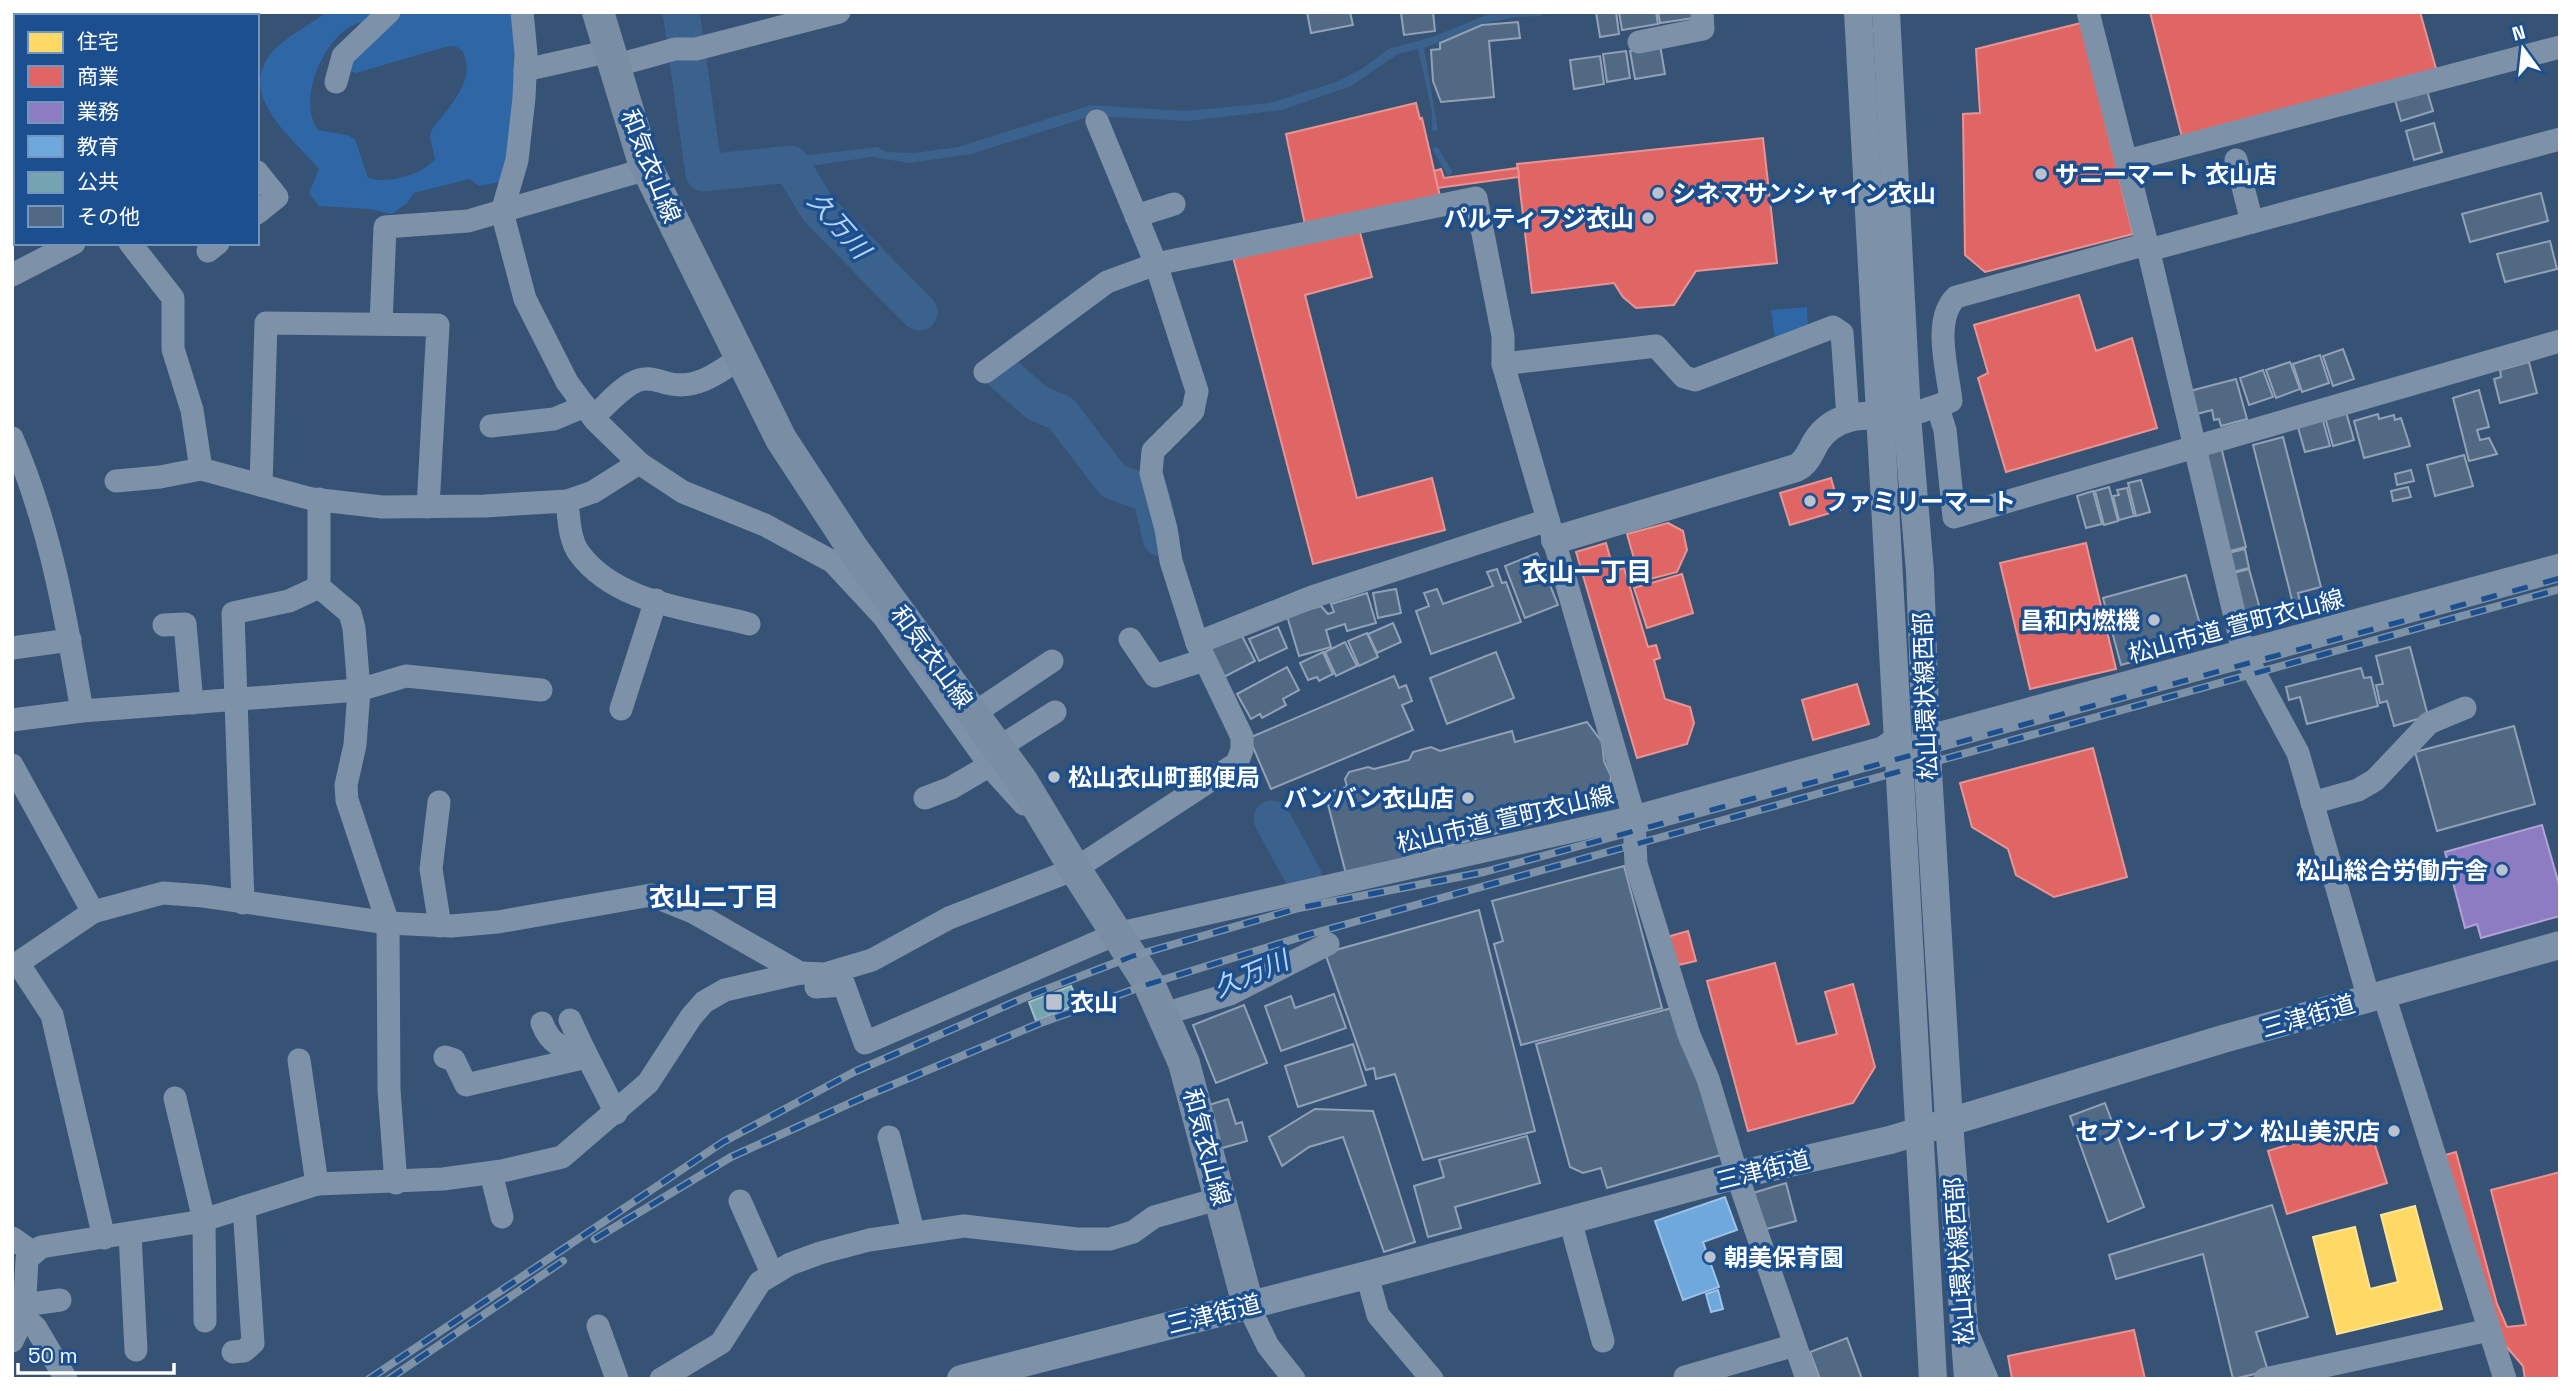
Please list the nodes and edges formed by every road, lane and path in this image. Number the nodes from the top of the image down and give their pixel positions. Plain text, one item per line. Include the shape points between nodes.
1 (389, 12) edge
2 (522, 12) edge
3 (598, 12) edge
4 (839, 12) edge
5 (1702, 12) edge
6 (1858, 12) edge
7 (1886, 12) edge
8 (2088, 12) edge
9 (1639, 42) dead end
10 (2560, 47) edge
11 (612, 58) junction
12 (525, 70) junction
13 (336, 82) dead end
14 (1097, 121) dead end
15 (2560, 139) edge
16 (2236, 160) dead end
17 (2126, 161) junction
18 (647, 169) junction
19 (259, 175) edge
20 (1174, 204) dead end
21 (259, 211) edge
22 (502, 212) junction
23 (1136, 216) junction
24 (2252, 222) junction
25 (70, 245) edge
26 (132, 245) edge
27 (2148, 247) junction
28 (1156, 264) junction
29 (12, 275) edge
30 (381, 324) junction
31 (2560, 341) edge
32 (740, 358) junction
33 (1503, 364) junction
34 (985, 372) dead end
35 (1938, 408) junction
36 (589, 411) junction
37 (1893, 416) junction
38 (1847, 417) junction
39 (491, 426) dead end
40 (12, 438) edge
41 (2194, 448) junction
42 (639, 463) junction
43 (201, 469) junction
44 (116, 481) dead end
45 (261, 485) junction
46 (319, 499) junction
47 (567, 501) junction
48 (428, 507) junction
49 (1551, 530) junction
50 (2560, 565) edge
51 (319, 587) junction
52 (656, 600) junction
53 (749, 624) dead end
54 (164, 625) dead end
55 (1130, 639) dead end
56 (70, 640) junction
57 (12, 648) edge
58 (2243, 651) junction
59 (1201, 652) junction
60 (1052, 661) dead end
61 (359, 690) junction
62 (541, 690) dead end
63 (234, 700) junction
64 (192, 703) junction
65 (2465, 708) dead end
66 (621, 709) dead end
67 (82, 711) junction
68 (1055, 712) dead end
69 (974, 714) junction
70 (12, 720) edge
71 (1912, 737) junction
72 (994, 757) junction
73 (12, 765) edge
74 (925, 798) dead end
75 (439, 802) dead end
76 (2312, 803) junction
77 (1634, 817) junction
78 (1074, 869) junction
79 (243, 903) junction
80 (93, 912) junction
81 (387, 923) junction
82 (440, 926) junction
83 (1116, 934) junction
84 (1328, 944) dead end
85 (2560, 945) edge
86 (15, 965) edge
87 (800, 972) junction
88 (2376, 997) junction
89 (1164, 1014) junction
90 (570, 1020) dead end
91 (542, 1023) dead end
92 (585, 1053) junction
93 (445, 1057) dead end
94 (299, 1060) dead end
95 (176, 1098) dead end
96 (616, 1113) junction
97 (1949, 1122) junction
98 (1919, 1132) junction
99 (889, 1137) dead end
100 (491, 1173) junction
101 (1737, 1175) junction
102 (396, 1183) junction
103 (317, 1184) junction
104 (1221, 1198) junction
105 (740, 1201) dead end
106 (244, 1207) junction
107 (502, 1217) dead end
108 (204, 1220) junction
109 (1570, 1220) junction
110 (913, 1231) junction
111 (130, 1234) junction
112 (12, 1238) edge
113 (104, 1238) junction
114 (32, 1252) junction
115 (772, 1273) junction
116 (1367, 1275) junction
117 (60, 1300) dead end
118 (1248, 1305) junction
119 (24, 1311) junction
120 (205, 1321) dead end
121 (598, 1326) dead end
122 (1965, 1330) junction
123 (2489, 1330) junction
124 (1930, 1335) junction
125 (12, 1341) edge
126 (1603, 1341) dead end
127 (1795, 1345) junction
128 (136, 1350) dead end
129 (233, 1352) dead end
130 (2305, 1374) edge
131 (1685, 1377) edge
132 (66, 1379) edge
133 (617, 1379) edge
134 (662, 1379) edge
135 (961, 1379) edge
136 (1294, 1379) edge
137 (1432, 1379) edge
138 (1807, 1379) edge
139 (1920, 1379) edge
140 (1933, 1379) edge
141 (1968, 1379) edge
142 (1987, 1379) edge
143 (2265, 1379) edge
144 (2505, 1379) edge

1 - 13 street via 343,56
2 - 12 street
3 - 11 main road, 和気衣山線
4 - 11 street via 686,49
5 - 9 street via 1703,29
6 - 37 street, 松山環状線西部
7 - 37 street, 松山環状線西部
8 - 17 street
10 - 17 street
11 - 12 street
11 - 18 main road, 和気衣山線
12 - 22 street via 517,160
14 - 23 street
15 - 24 street
16 - 24 street
17 - 27 street
18 - 22 street
18 - 32 main road, 和気衣山線
19 - 21 street via 278,197
20 - 23 street
22 - 30 street via 436,225 385,227
22 - 36 street via 525,299 567,382
23 - 28 street
24 - 27 street
25 - 29 street
26 - 43 street via 173,298 173,349 192,410
27 - 35 street via 1956,297 1943,324 1951,401
27 - 41 street
28 - 33 street via 1476,198 1503,336
28 - 34 street via 1107,282
28 - 59 street via 1198,395 1193,411 1156,446 1150,467 1171,561
30 - 45 street via 266,323
30 - 48 street via 438,325
31 - 41 street
32 - 36 street via 694,384 640,379
32 - 69 main road, 和気衣山線 via 788,450 853,549
33 - 38 street via 1656,346 1684,377 1695,380 1833,327 1842,333
33 - 49 street
35 - 37 street
35 - 41 street via 1945,430 1954,517
36 - 39 street
36 - 42 street
37 - 38 street
37 - 71 street, 松山環状線西部
38 - 49 street via 1825,431 1796,468
40 - 56 street via 32,483
41 - 58 street
42 - 47 street via 593,492
42 - 72 street via 683,492 765,525 833,562 884,617
43 - 44 street
43 - 45 street
45 - 46 street
46 - 48 street via 382,508
46 - 51 street
47 - 48 street
47 - 52 street via 578,551 610,582
49 - 59 street via 1312,597
49 - 77 street
50 - 58 street, 松山市道 萱町衣山線
51 - 61 street via 350,613
51 - 63 street via 289,601 233,613
52 - 53 street
52 - 66 street
54 - 64 street via 185,624
55 - 59 street via 1155,677
56 - 57 street
56 - 67 street
58 - 71 street, 松山市道 萱町衣山線
58 - 76 street via 2298,753
59 - 78 street via 1242,737 1239,759
60 - 69 street
61 - 62 street via 406,676
61 - 63 street
61 - 81 street via 347,800
63 - 64 street
63 - 79 street
64 - 67 street
65 - 76 street via 2430,723 2375,780 2358,790
67 - 70 street
68 - 72 street
69 - 72 main road, 和気衣山線
71 - 77 street, 松山市道 萱町衣山線
71 - 97 street, 松山環状線西部
71 - 98 street, 松山環状線西部
72 - 74 street via 951,788
72 - 78 main road, 和気衣山線 via 1043,816
73 - 80 street
75 - 82 street via 431,869
76 - 88 street
77 - 83 street, 松山市道 萱町衣山線
77 - 101 street via 1636,864
78 - 83 main road, 和気衣山線
78 - 87 street via 950,918 848,970
79 - 80 street via 163,893
79 - 81 street
80 - 86 street
81 - 82 street
81 - 102 street via 389,1090
82 - 87 street via 498,922 652,895 693,912
83 - 87 street, 松山市道 萱町衣山線 via 865,1043 844,985 800,987
83 - 89 main road, 和気衣山線
84 - 89 street via 1230,994
85 - 88 street, 三津街道
86 - 113 street via 52,1015
87 - 96 street via 747,983 704,1002 648,1083
88 - 97 street, 三津街道
88 - 123 street
89 - 104 main road, 和気衣山線 via 1184,1063
90 - 92 street
91 - 92 street via 557,1046
92 - 93 street via 466,1085 454,1060
92 - 96 street
94 - 103 street
95 - 108 street
96 - 100 street via 562,1157
97 - 98 street, 三津街道
97 - 122 street, 松山環状線西部
98 - 101 street, 三津街道
98 - 124 street, 松山環状線西部
99 - 110 street
100 - 102 street
100 - 107 street
101 - 109 street, 三津街道
101 - 127 street
102 - 103 street
103 - 106 street
104 - 110 street via 1154,1217 1133,1232 1110,1239 964,1226
104 - 118 main road, 和気衣山線
105 - 115 street
106 - 108 street
106 - 129 street via 253,1343 244,1351
108 - 111 street
108 - 120 street
109 - 116 street, 三津街道
109 - 126 street
110 - 115 street via 820,1253
111 - 113 street
111 - 128 street
112 - 114 street
113 - 114 street via 54,1244
114 - 119 street via 25,1269
115 - 134 street via 748,1296 721,1343
116 - 118 street, 三津街道
116 - 137 street via 1378,1315
117 - 119 street
118 - 135 street, 三津街道
118 - 136 street via 1268,1346
119 - 125 street
119 - 132 street
121 - 133 street
122 - 141 street, 松山環状線西部
122 - 142 street
123 - 130 street
123 - 144 street
124 - 139 street
124 - 140 street, 松山環状線西部
127 - 131 street
127 - 138 street
130 - 143 street

